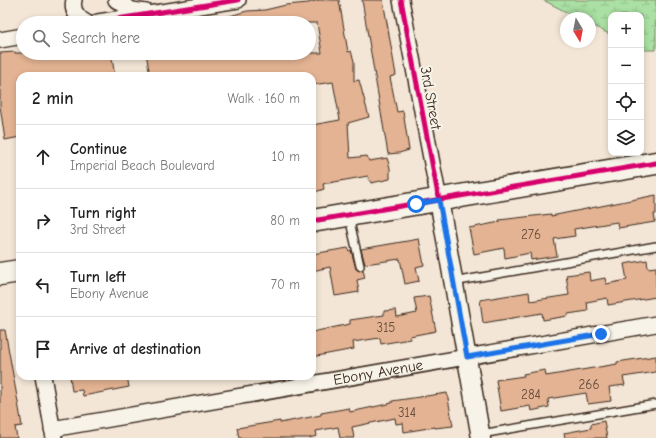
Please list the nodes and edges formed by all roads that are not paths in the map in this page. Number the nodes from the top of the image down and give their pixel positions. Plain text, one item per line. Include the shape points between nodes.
1 (74, 0) edge
2 (109, 0) edge
3 (116, 0) edge
4 (238, 0) edge
5 (402, 0) edge
6 (155, 14) junction
7 (77, 16) edge
8 (104, 16) edge
9 (141, 16) edge
10 (16, 37) edge
11 (0, 40) edge
12 (656, 163) edge
13 (439, 200) junction
14 (349, 215) junction
15 (316, 220) edge
16 (656, 246) edge
17 (360, 266) dead end
18 (16, 272) edge
19 (0, 274) edge
20 (453, 282) junction
21 (656, 324) edge
22 (467, 357) junction
23 (44, 380) edge
24 (656, 404) edge
25 (53, 434) edge
26 (481, 436) edge

1 - 7 street
2 - 8 street via 109,8
3 - 6 street via 132,10
4 - 6 street
5 - 13 street, 3rd Street
6 - 9 street
10 - 11 street
12 - 13 main road
13 - 14 main road
13 - 20 street, 3rd Street
14 - 15 main road
14 - 17 lane
16 - 20 lane
18 - 19 main road
20 - 22 street, 3rd Street
21 - 22 street, Ebony Avenue
22 - 25 street, Ebony Avenue
22 - 26 street, 3rd Street
23 - 25 street
24 - 26 lane

